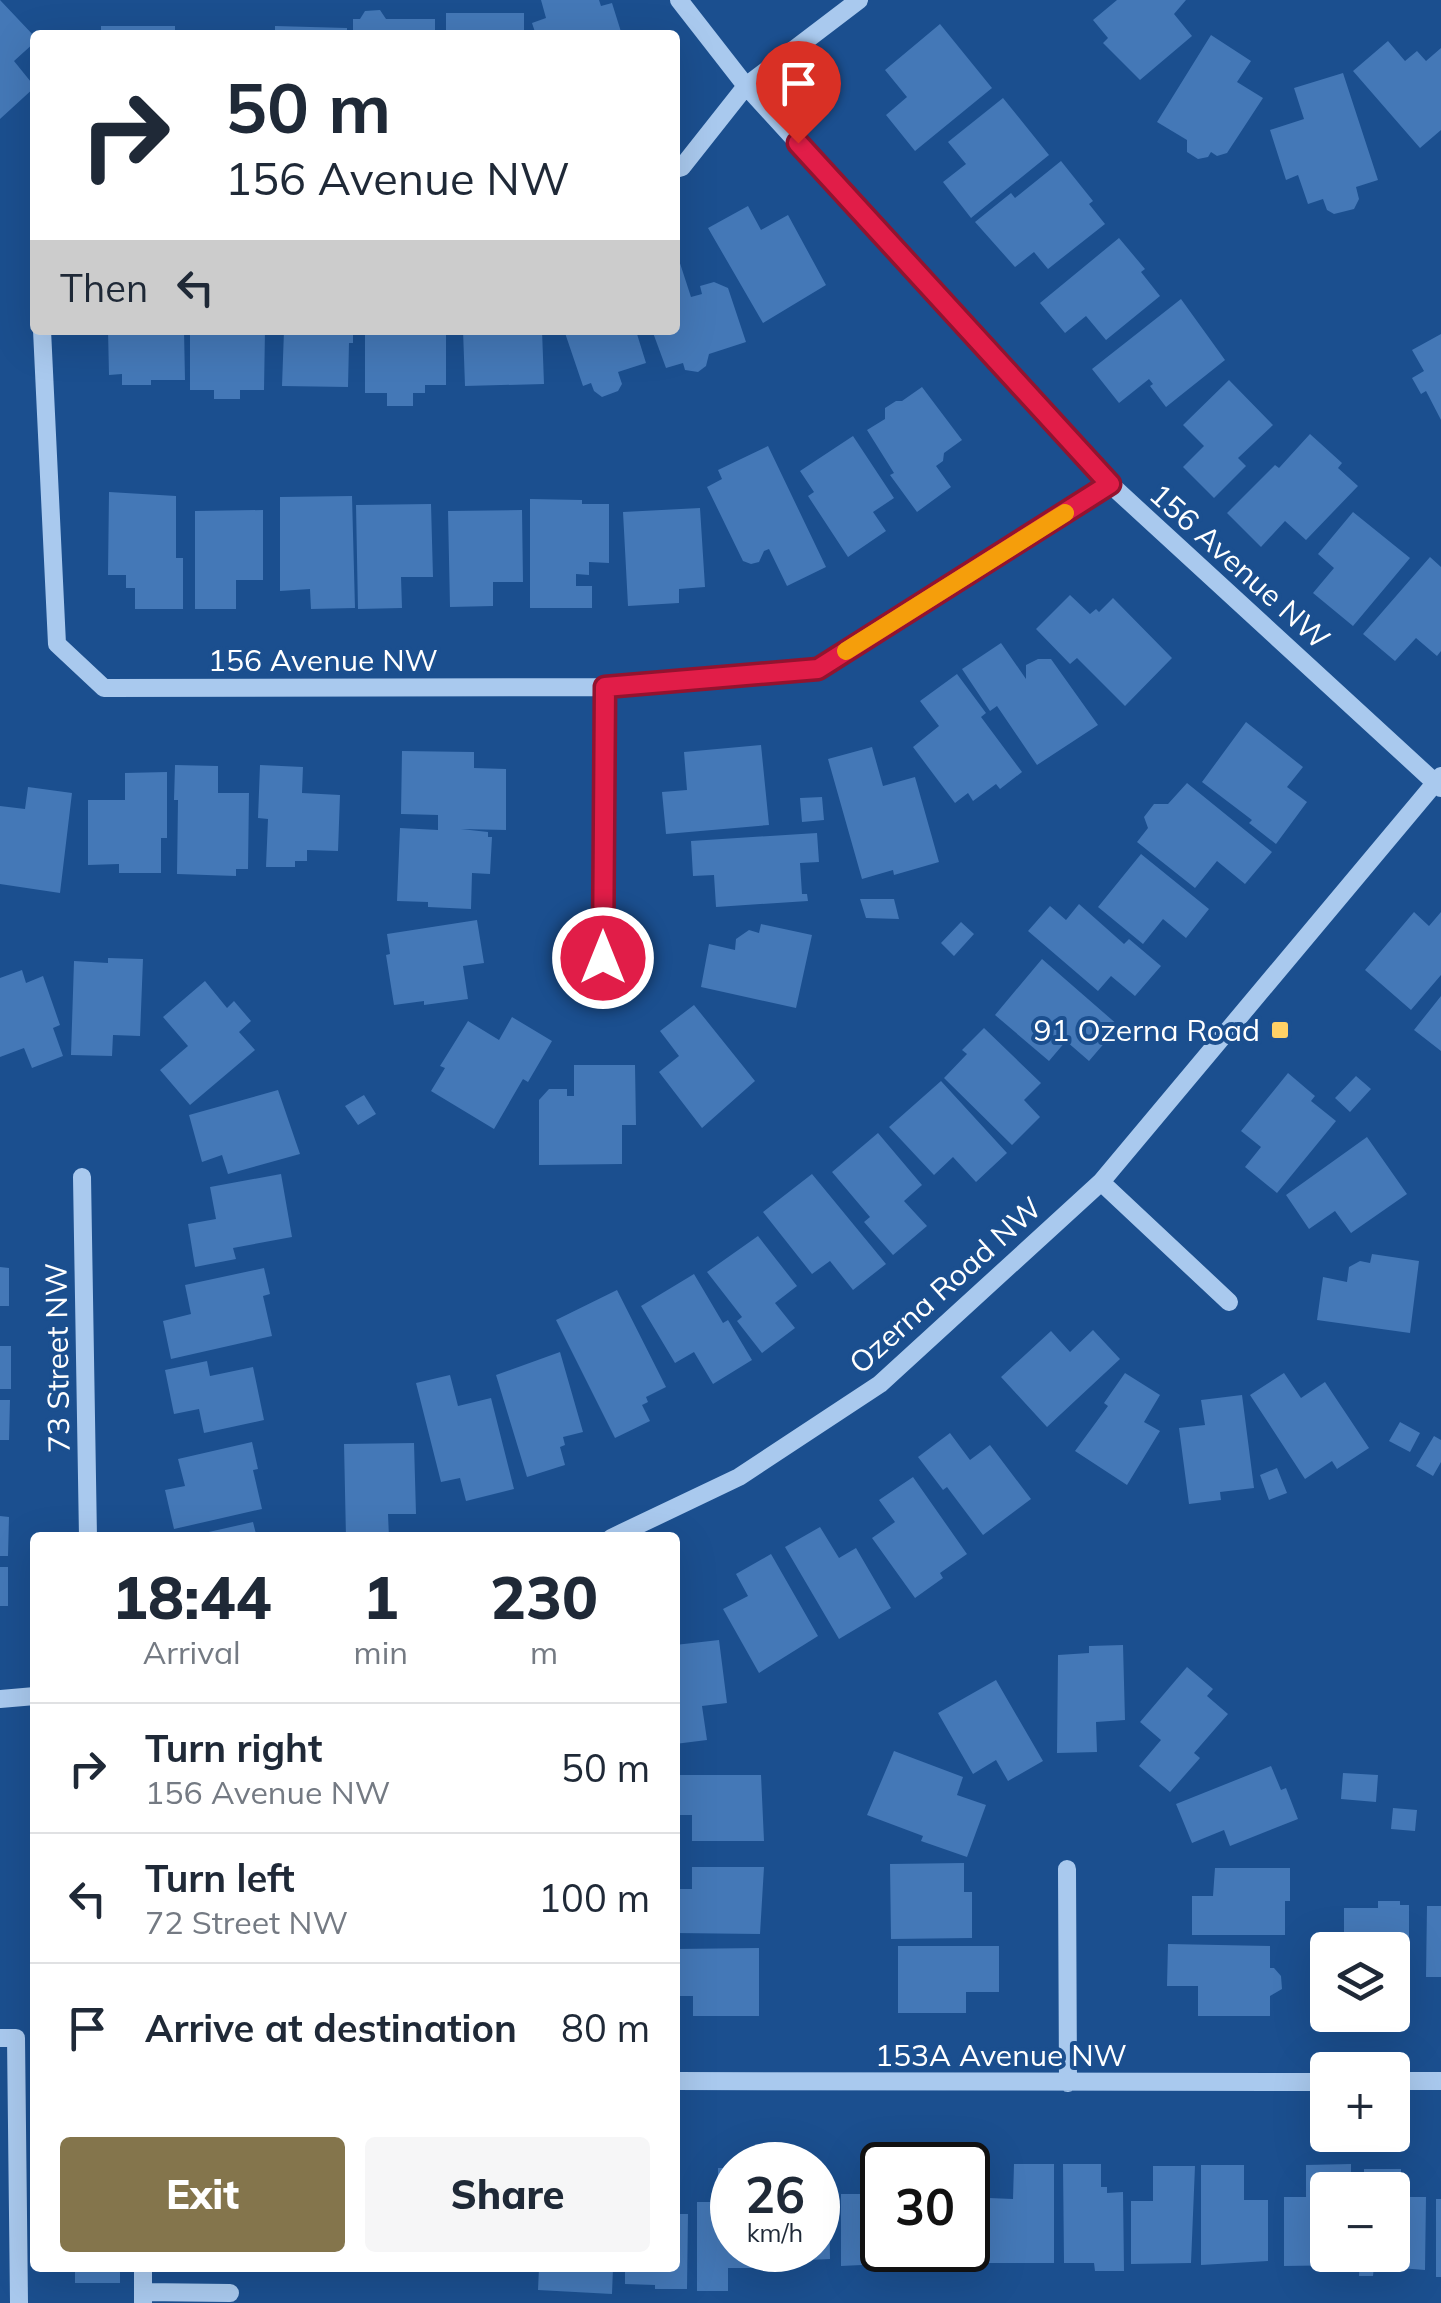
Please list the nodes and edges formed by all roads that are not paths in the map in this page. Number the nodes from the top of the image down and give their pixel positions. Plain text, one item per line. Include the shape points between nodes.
1 (679, 0) edge
2 (859, 0) edge
3 (746, 86) junction
4 (680, 168) edge
5 (42, 335) edge
6 (1110, 484) junction
7 (605, 687) junction
8 (1439, 782) edge
9 (603, 958) dead end
10 (82, 1177) dead end
11 (1100, 1182) junction
12 (1228, 1302) dead end
13 (88, 1532) edge
14 (624, 1532) edge
15 (30, 1697) edge
16 (0, 1700) edge
17 (1067, 1869) dead end
18 (17, 2037) edge
19 (680, 2081) edge
20 (1441, 2081) edge
21 (1310, 2082) edge
22 (1410, 2082) edge
23 (1068, 2083) junction
24 (26, 2109) edge
25 (26, 2171) edge
26 (26, 2231) edge
27 (144, 2272) edge
28 (230, 2293) dead end
29 (143, 2298) edge
30 (19, 2303) edge

1 - 3 street
2 - 3 street
3 - 4 street
3 - 6 street
5 - 7 street, 156 Avenue NW via 57,644 104,688
6 - 7 street, 156 Avenue NW via 818,669
6 - 8 street, 156 Avenue NW
7 - 9 street
8 - 11 street, Ozerna Road NW
10 - 13 street, 73 Street NW
11 - 12 street
11 - 14 street, Ozerna Road NW via 880,1384 739,1477
15 - 16 street
17 - 23 street
18 - 24 street
19 - 23 street, 153A Avenue NW
20 - 22 street
21 - 23 street, 153A Avenue NW
24 - 25 street
25 - 26 street
26 - 30 street
27 - 29 street
28 - 29 street

